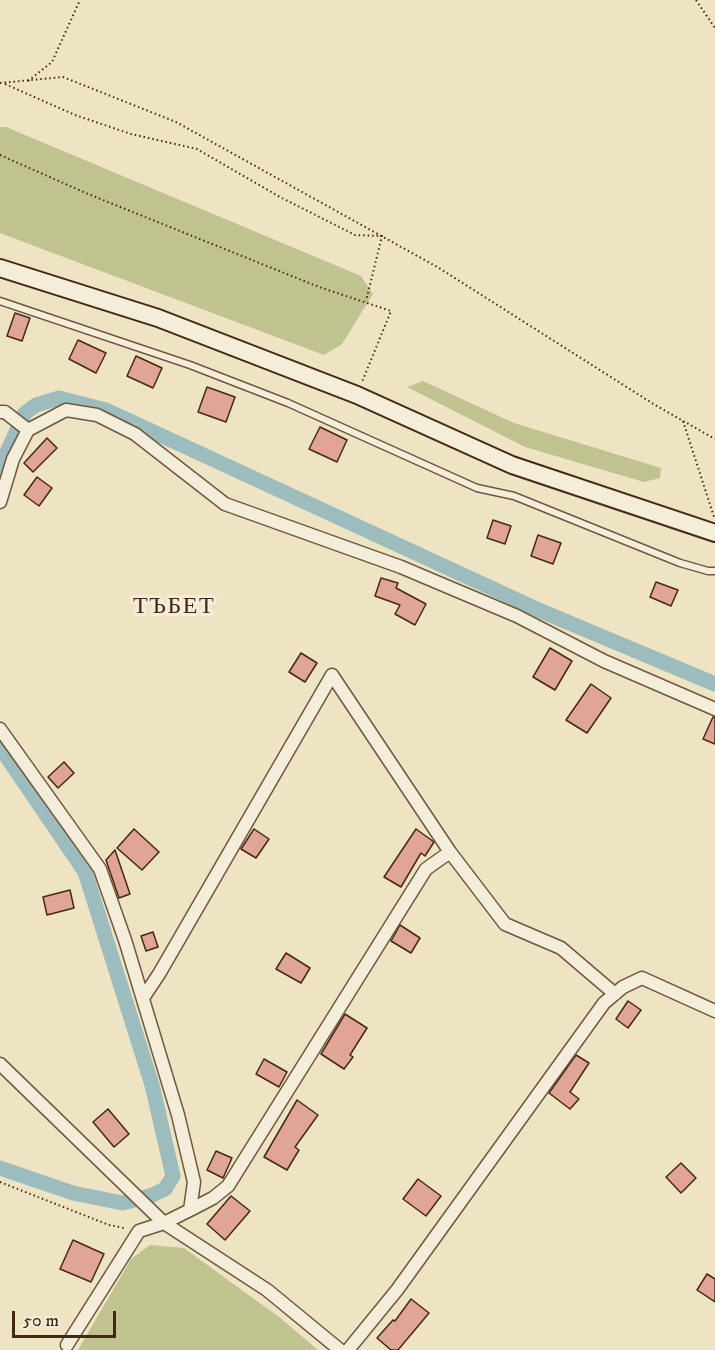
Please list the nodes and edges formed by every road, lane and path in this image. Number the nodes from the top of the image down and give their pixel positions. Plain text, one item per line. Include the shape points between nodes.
1 (80, 0) edge
2 (696, 0) edge
3 (715, 28) edge
4 (28, 81) junction
5 (1, 83) edge
6 (0, 155) edge
7 (382, 236) junction
8 (0, 268) edge
9 (0, 301) edge
10 (366, 301) junction
11 (357, 395) junction
12 (0, 412) edge
13 (683, 421) junction
14 (28, 430) junction
15 (715, 439) edge
16 (0, 502) edge
17 (715, 520) edge
18 (715, 532) edge
19 (715, 570) edge
20 (715, 709) edge
21 (0, 729) edge
22 (450, 852) junction
23 (615, 994) junction
24 (143, 998) junction
25 (715, 1011) edge
26 (0, 1064) edge
27 (0, 1182) edge
28 (190, 1210) junction
29 (164, 1223) junction
30 (139, 1231) junction
31 (67, 1346) dead end
32 (340, 1350) edge
33 (348, 1350) edge

1 - 4 path via 52,62
2 - 3 path
4 - 5 path
4 - 7 path via 63,78 176,122
5 - 7 path via 131,134 197,149 346,231
6 - 10 path via 319,287
7 - 10 path
7 - 13 path via 504,307
8 - 11 main road via 158,318
9 - 19 lane via 190,365 288,403 477,488 514,496 680,563 708,572
10 - 11 path via 391,311
11 - 18 main road via 512,465
12 - 14 street
13 - 15 path
13 - 17 path
14 - 16 street via 13,459
14 - 20 street via 66,410 97,415 135,434 225,504 401,567 517,616 604,661
21 - 24 street via 100,869
22 - 23 street via 505,924 561,948
22 - 24 street via 332,675
22 - 28 street via 426,869 228,1186
23 - 25 street via 642,978
23 - 33 street via 573,1043 431,1244
24 - 28 street via 194,1182
26 - 29 street
27 - 30 path via 109,1225
28 - 29 street
29 - 30 street
29 - 32 street via 267,1290
30 - 31 street

